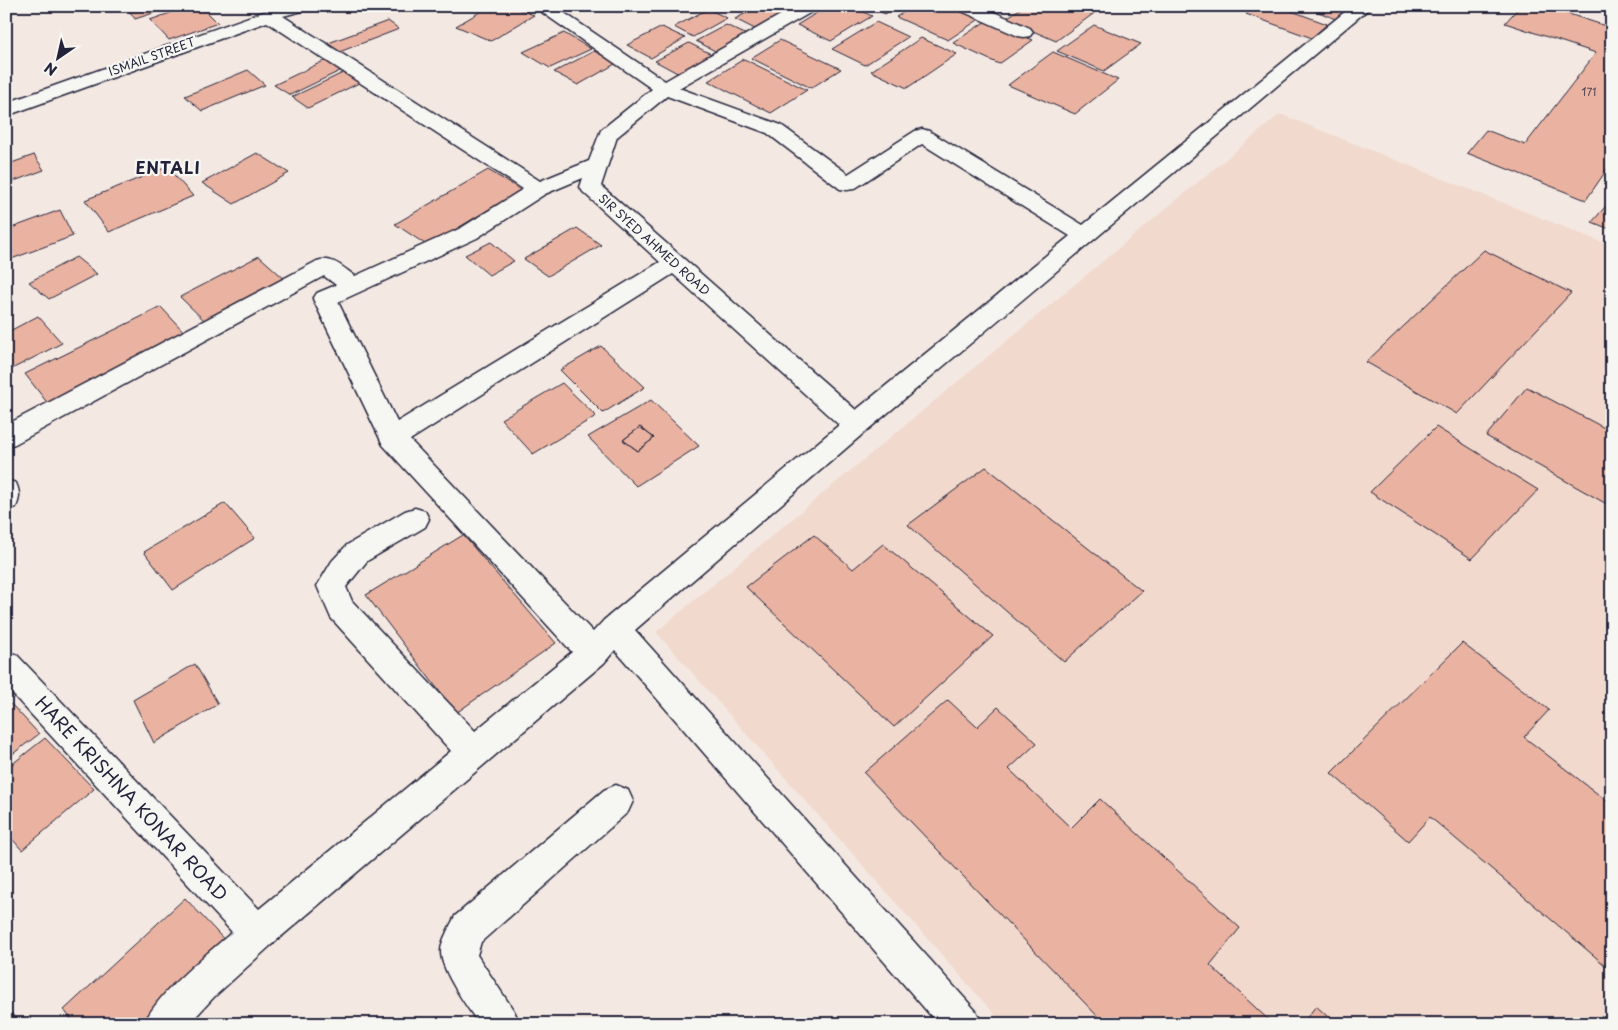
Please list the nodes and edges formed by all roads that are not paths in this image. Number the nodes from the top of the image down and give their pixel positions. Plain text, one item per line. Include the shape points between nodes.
1 (300, 6) edge
2 (542, 6) edge
3 (809, 6) edge
4 (965, 6) edge
5 (1362, 6) edge
6 (269, 14) junction
7 (1024, 32) dead end
8 (664, 89) junction
9 (6, 110) edge
10 (597, 166) junction
11 (538, 190) junction
12 (1085, 236) junction
13 (675, 263) junction
14 (353, 286) junction
15 (856, 425) junction
16 (6, 437) edge
17 (392, 438) junction
18 (6, 491) edge
19 (6, 499) edge
20 (415, 519) dead end
21 (616, 629) junction
22 (593, 653) junction
23 (6, 665) edge
24 (473, 752) junction
25 (616, 801) dead end
26 (256, 933) junction
27 (163, 1024) edge
28 (501, 1024) edge
29 (963, 1024) edge

1 - 6 street, ISMAIL STREET
2 - 8 street
3 - 8 street, SIR SYED AHMED ROAD
4 - 7 street
5 - 12 street
6 - 9 street, ISMAIL STREET
6 - 11 street
8 - 10 street, SIR SYED AHMED ROAD via 608,134
8 - 12 street via 774,129 847,184 922,135
10 - 11 street
10 - 13 street, SIR SYED AHMED ROAD via 590,187
11 - 14 street via 469,233
12 - 15 street
13 - 15 street, SIR SYED AHMED ROAD
13 - 17 street
14 - 16 street via 325,266
14 - 17 street via 324,299
15 - 21 street
17 - 22 street
18 - 19 street
20 - 24 street via 358,553 331,586 341,609
21 - 22 street
21 - 29 street
22 - 24 street
23 - 26 street, HARE KRISHNA KONAR ROAD
24 - 26 street
25 - 28 street via 468,929 460,943 459,956
26 - 27 street

